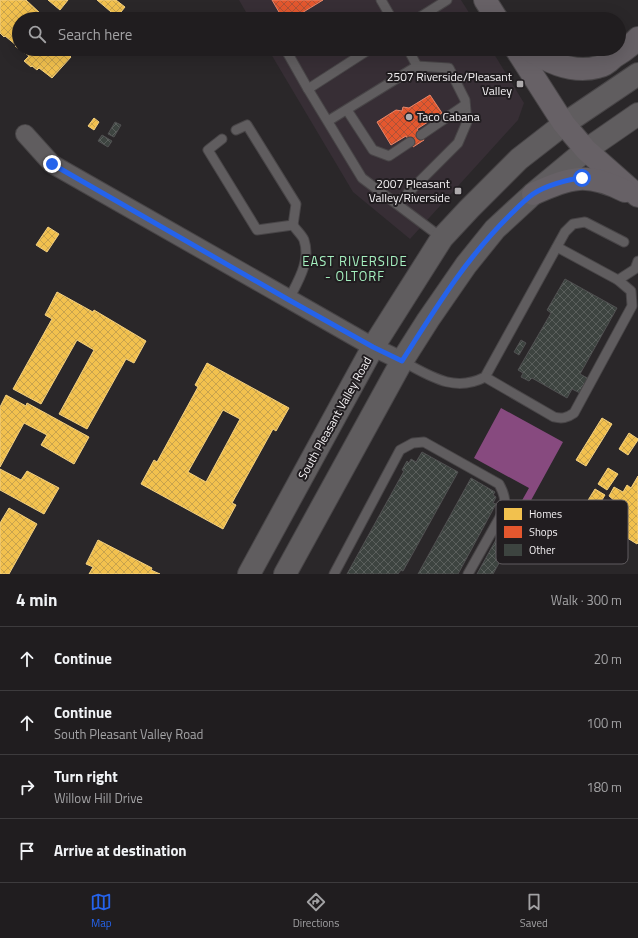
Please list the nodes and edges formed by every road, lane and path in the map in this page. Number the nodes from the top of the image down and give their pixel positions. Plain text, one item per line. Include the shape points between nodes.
1 (381, 0) edge
2 (447, 0) edge
3 (485, 0) edge
4 (388, 12) edge
5 (428, 12) edge
6 (493, 12) edge
7 (638, 38) edge
8 (626, 49) edge
9 (288, 56) edge
10 (359, 56) edge
11 (412, 56) edge
12 (520, 56) edge
13 (538, 56) edge
14 (616, 56) edge
15 (417, 66) junction
16 (638, 74) edge
17 (308, 89) junction
18 (466, 105) junction
19 (347, 110) junction
20 (638, 114) edge
21 (328, 121) junction
22 (564, 124) junction
23 (236, 130) dead end
24 (25, 134) dead end
25 (421, 135) dead end
26 (222, 139) dead end
27 (410, 142) dead end
28 (586, 150) junction
29 (533, 194) junction
30 (638, 196) edge
31 (397, 204) junction
32 (293, 225) junction
33 (442, 238) junction
34 (624, 242) dead end
35 (557, 247) junction
36 (638, 261) edge
37 (618, 280) junction
38 (289, 300) junction
39 (373, 347) junction
40 (402, 361) junction
41 (485, 377) junction
42 (505, 500) edge
43 (496, 524) edge
44 (249, 574) edge
45 (285, 574) edge
46 (334, 574) edge
47 (468, 574) edge

1 - 4 lane
2 - 5 lane
3 - 6 main road
7 - 8 main road
9 - 17 lane
10 - 17 lane
11 - 15 lane
12 - 22 main road
13 - 14 main road via 562,67 586,68 600,67
15 - 18 lane via 449,68
15 - 19 lane
16 - 22 main road, South Pleasant Valley Road
17 - 21 lane
18 - 25 lane
18 - 31 lane via 467,122 458,143
19 - 21 lane
19 - 27 lane via 373,150 389,156
20 - 28 main road
21 - 31 lane via 362,178
22 - 28 main road
22 - 33 main road, South Pleasant Valley Road via 519,159
23 - 32 lane via 247,125 296,204
24 - 38 street via 52,164
26 - 32 lane via 208,150 257,230
28 - 29 main road
28 - 30 main road
29 - 30 main road via 561,182 582,178 613,185
29 - 40 main road via 495,229 466,265
31 - 33 lane
32 - 38 lane via 303,240 306,258 301,276
33 - 39 main road, South Pleasant Valley Road
34 - 35 lane via 585,222 573,224
35 - 37 lane
35 - 41 lane
36 - 37 lane via 635,269
37 - 41 lane via 631,291 632,306 574,413 569,417 554,417
38 - 39 street
39 - 40 street
39 - 44 main road, South Pleasant Valley Road
40 - 41 lane via 430,376 455,384 475,382
40 - 45 main road
42 - 46 lane via 499,484 424,442 413,443 400,450
43 - 47 lane

